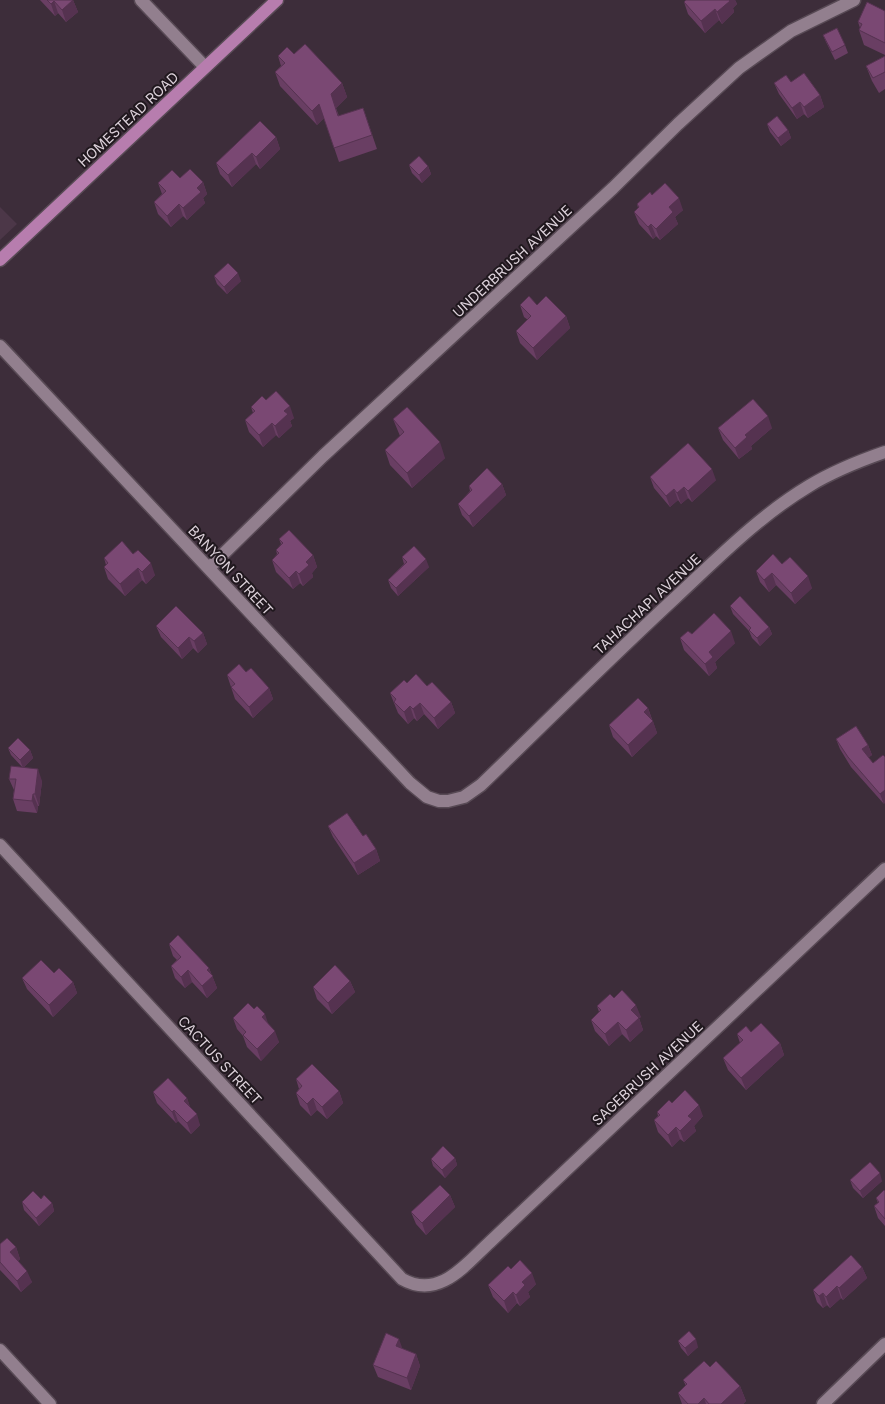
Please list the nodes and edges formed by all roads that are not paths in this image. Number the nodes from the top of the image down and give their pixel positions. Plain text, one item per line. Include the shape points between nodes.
1 (142, 0) edge
2 (277, 0) edge
3 (854, 0) edge
4 (205, 67) junction
5 (0, 260) edge
6 (0, 346) edge
7 (885, 452) edge
8 (208, 568) junction
9 (448, 801) joint
10 (0, 845) edge
11 (885, 869) edge
12 (423, 1286) joint
13 (885, 1344) edge
14 (0, 1350) edge
15 (50, 1404) edge
16 (823, 1404) edge

1 - 4 street
2 - 4 main road, HOMESTEAD ROAD
3 - 8 street, UNDERBRUSH AVENUE via 791,32 739,68 323,456
4 - 5 main road, HOMESTEAD ROAD
6 - 8 street, BANYON STREET
7 - 9 street, TAHACHAPI AVENUE via 808,486 781,504 644,626 481,785 464,798
8 - 9 street, BANYON STREET via 410,783 426,797
10 - 12 street, CACTUS STREET via 402,1279
11 - 12 street, SAGEBRUSH AVENUE via 452,1277 436,1285
13 - 16 street
14 - 15 street

